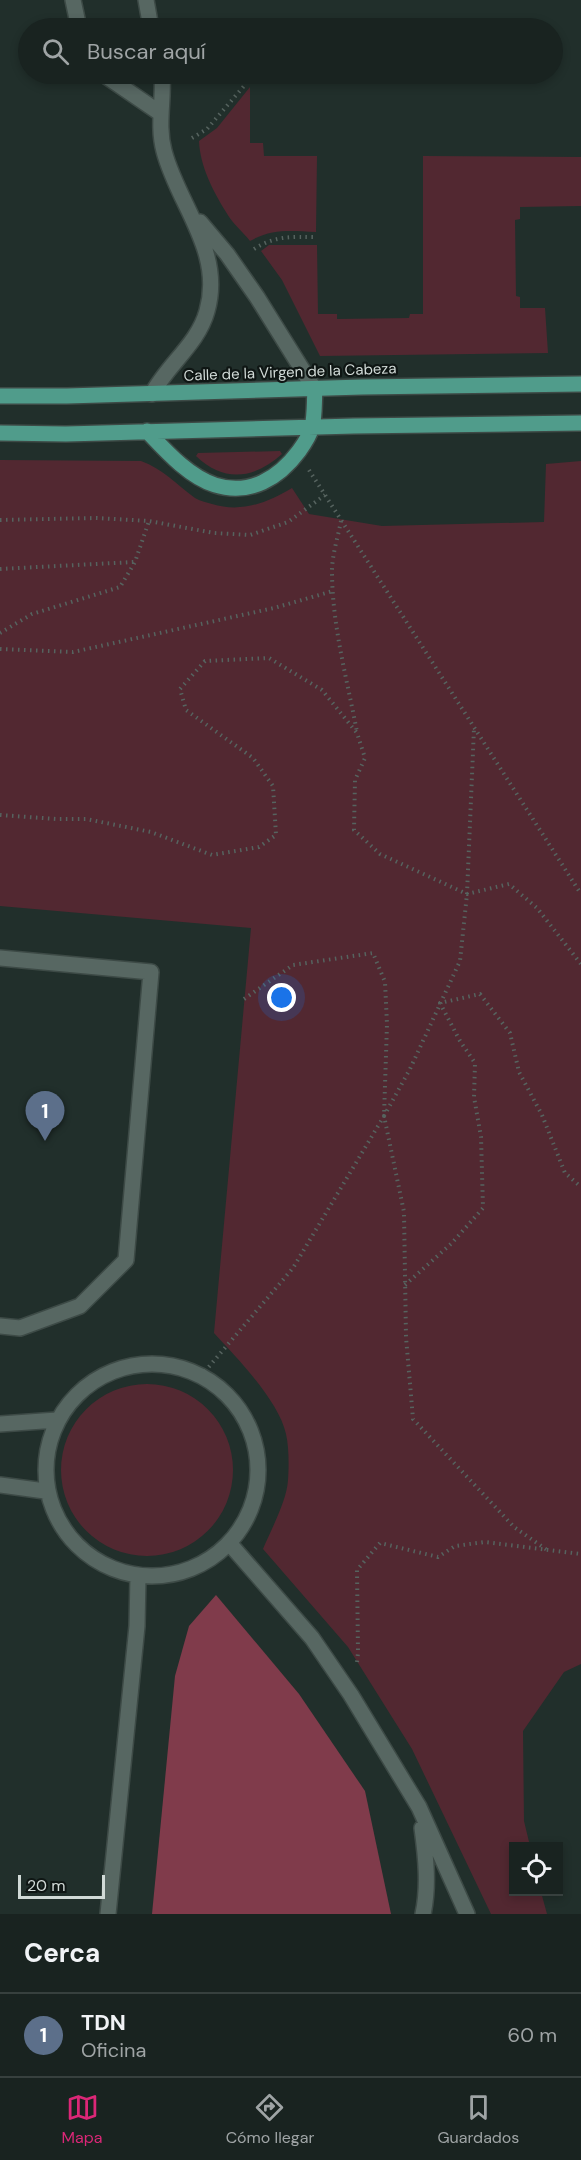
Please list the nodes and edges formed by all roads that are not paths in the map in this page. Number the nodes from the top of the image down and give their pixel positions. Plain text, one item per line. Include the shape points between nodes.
1 (73, 0) edge
2 (146, 0) edge
3 (77, 18) edge
4 (149, 18) edge
5 (118, 84) edge
6 (163, 84) edge
7 (160, 113) junction
8 (191, 213) junction
9 (581, 384) edge
10 (315, 390) junction
11 (152, 394) junction
12 (0, 396) edge
13 (581, 423) edge
14 (312, 428) junction
15 (147, 431) junction
16 (0, 434) edge
17 (0, 958) edge
18 (0, 1326) edge
19 (57, 1420) junction
20 (0, 1424) edge
21 (0, 1485) edge
22 (45, 1491) junction
23 (230, 1544) junction
24 (138, 1576) junction
25 (419, 1808) junction
26 (108, 1914) edge
27 (423, 1914) edge
28 (467, 1914) edge

1 - 3 street
2 - 4 street
5 - 7 street
6 - 7 street
7 - 8 street via 164,151
8 - 10 street via 227,254
8 - 11 street via 208,255 208,310 190,345
9 - 10 main road, Calle de la Virgen de la Cabeza
10 - 11 main road, Calle de la Virgen de la Cabeza
10 - 14 main road
11 - 12 main road, Calle de la Virgen de la Cabeza
13 - 14 main road
14 - 15 main road
14 - 15 main road via 290,463 272,479 232,489 197,476
15 - 16 main road
17 - 18 street via 151,972 126,1260 80,1306 20,1328
19 - 20 street
19 - 22 street via 45,1457
19 - 23 street via 82,1388 117,1368 157,1363 196,1372 229,1396 251,1430 259,1470 251,1509
21 - 22 street
22 - 24 street via 60,1525 81,1549 107,1567
23 - 24 street via 193,1568 171,1575
23 - 25 street via 312,1638
24 - 26 street via 137,1626
25 - 27 street via 426,1856
25 - 28 street

